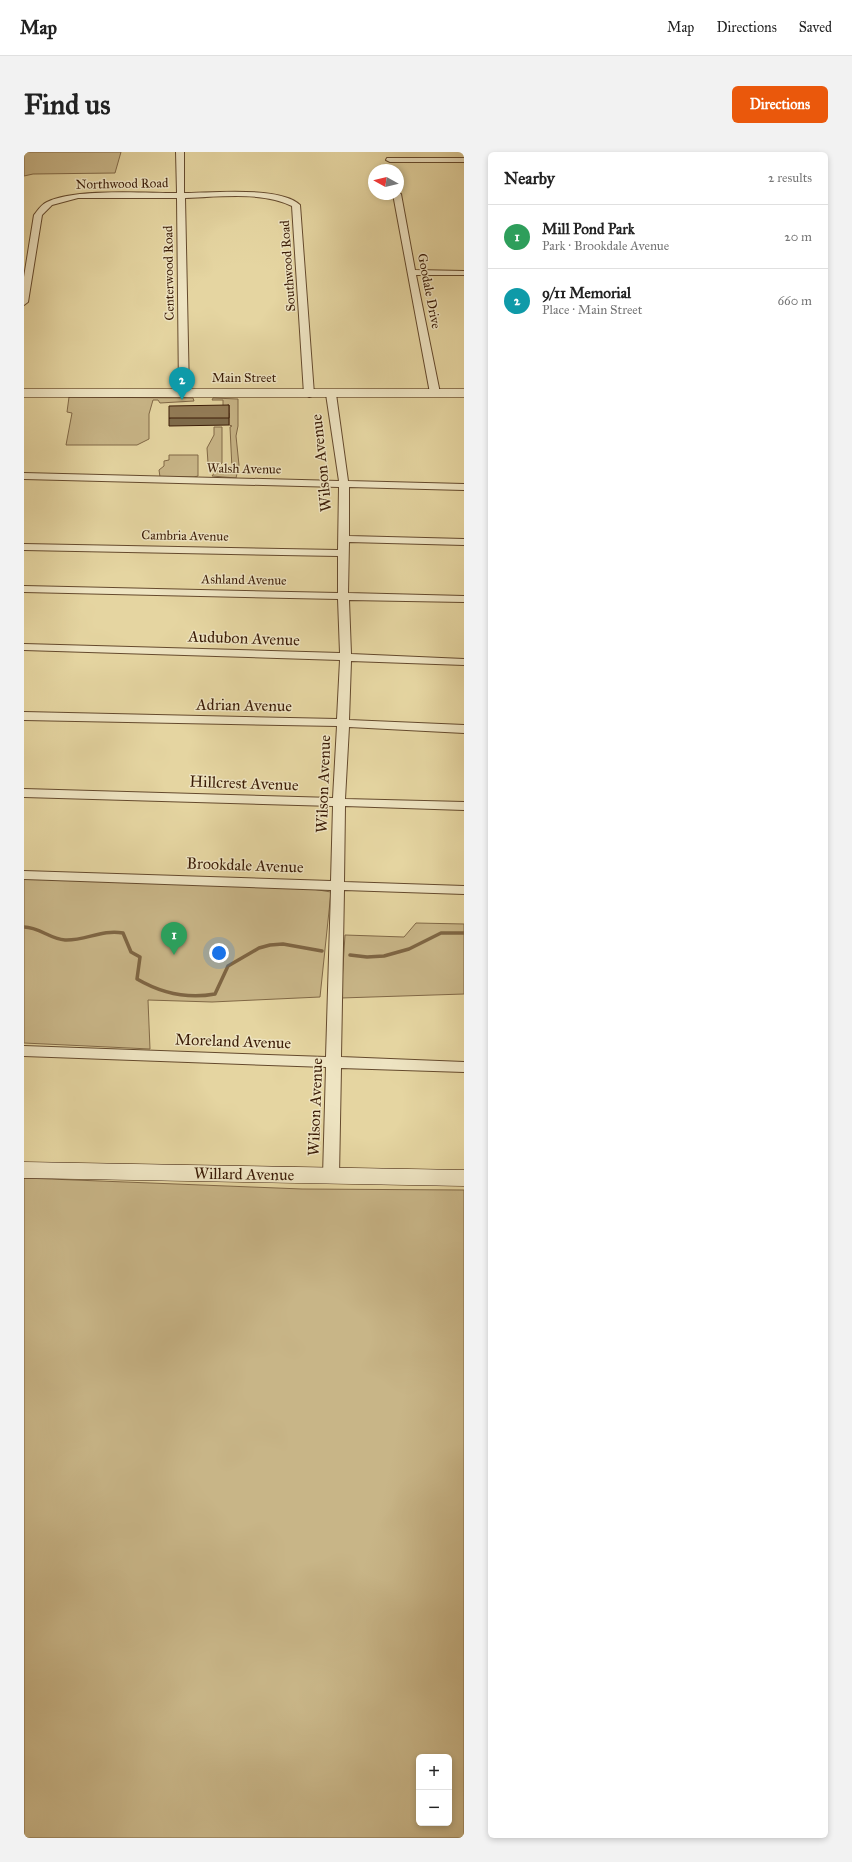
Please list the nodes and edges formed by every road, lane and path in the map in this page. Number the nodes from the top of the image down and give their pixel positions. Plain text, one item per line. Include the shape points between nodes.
1 (180, 152) edge
2 (388, 152) edge
3 (390, 160) junction
4 (464, 160) edge
5 (391, 164) edge
6 (180, 195) junction
7 (398, 200) edge
8 (412, 272) junction
9 (464, 273) edge
10 (24, 302) edge
11 (24, 393) edge
12 (184, 393) junction
13 (435, 393) junction
14 (464, 393) edge
15 (309, 394) junction
16 (331, 394) junction
17 (24, 476) edge
18 (344, 484) junction
19 (464, 487) edge
20 (345, 539) junction
21 (464, 542) edge
22 (24, 546) edge
23 (344, 553) junction
24 (24, 589) edge
25 (343, 597) junction
26 (464, 599) edge
27 (24, 647) edge
28 (346, 656) junction
29 (464, 662) edge
30 (24, 716) edge
31 (342, 723) junction
32 (464, 730) edge
33 (24, 793) edge
34 (339, 802) junction
35 (464, 806) edge
36 (24, 875) edge
37 (338, 886) junction
38 (464, 890) edge
39 (24, 1051) edge
40 (334, 1063) junction
41 (464, 1067) edge
42 (24, 1170) edge
43 (331, 1176) junction
44 (464, 1178) edge

1 - 6 street, Centerwood Road
2 - 3 street
3 - 4 street
3 - 5 street
6 - 10 street, Northwood Road via 78,196 42,208 38,215
6 - 12 street, Centerwood Road
6 - 15 street, Southwood Road via 262,195 282,198 296,205
7 - 8 street, Goodale Drive
8 - 9 street
8 - 13 street, Goodale Drive
11 - 12 main road, Main Street
12 - 15 main road, Main Street
13 - 14 main road, Main Street
13 - 16 main road, Main Street
15 - 16 main road, Main Street
16 - 18 street, Wilson Avenue
17 - 18 street, Walsh Avenue
18 - 19 street, Walsh Avenue
18 - 20 street, Wilson Avenue
20 - 21 street
20 - 23 street, Wilson Avenue
22 - 23 street, Cambria Avenue
23 - 25 street, Wilson Avenue
24 - 25 street, Ashland Avenue
25 - 26 street, Ashland Avenue
25 - 28 street, Wilson Avenue
27 - 28 street, Audubon Avenue
28 - 29 street, Audubon Avenue
28 - 31 street, Wilson Avenue
30 - 31 street, Adrian Avenue
31 - 32 street, Adrian Avenue
31 - 34 street, Wilson Avenue
33 - 34 street, Hillcrest Avenue
34 - 35 street, Hillcrest Avenue
34 - 37 street, Wilson Avenue
36 - 37 street, Brookdale Avenue
37 - 38 street, Brookdale Avenue
37 - 40 street, Wilson Avenue
39 - 40 street, Moreland Avenue
40 - 41 street, Moreland Avenue
40 - 43 street, Wilson Avenue
42 - 43 main road, Willard Avenue
43 - 44 main road, Willard Avenue

